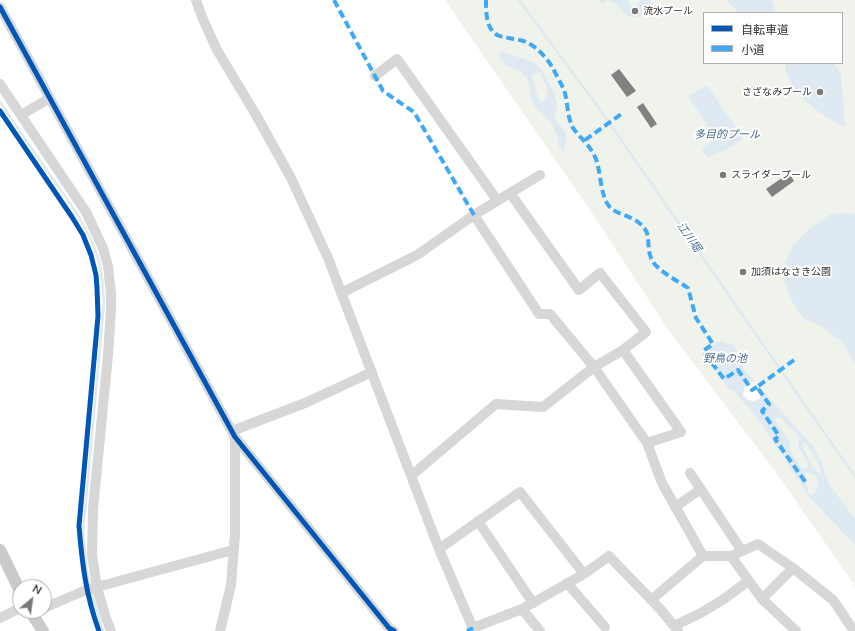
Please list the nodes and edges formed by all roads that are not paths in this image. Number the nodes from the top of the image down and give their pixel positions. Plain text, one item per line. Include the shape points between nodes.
1 (196, 0) edge
2 (0, 8) edge
3 (375, 76) dead end
4 (0, 84) edge
5 (50, 98) junction
6 (21, 115) junction
7 (540, 175) dead end
8 (510, 193) junction
9 (497, 200) junction
10 (474, 215) junction
11 (341, 293) junction
12 (623, 350) junction
13 (594, 367) junction
14 (372, 372) junction
15 (233, 434) junction
16 (647, 443) junction
17 (690, 473) dead end
18 (412, 475) junction
19 (701, 489) junction
20 (675, 507) junction
21 (478, 521) junction
22 (440, 548) junction
23 (0, 550) edge
24 (233, 550) junction
25 (742, 551) junction
26 (703, 556) junction
27 (731, 556) junction
28 (793, 568) junction
29 (584, 574) junction
30 (14, 579) edge
31 (748, 581) junction
32 (567, 583) junction
33 (97, 588) junction
34 (762, 599) junction
35 (651, 600) junction
36 (533, 603) junction
37 (52, 604) edge
38 (522, 609) junction
39 (12, 612) edge
40 (0, 618) edge
41 (37, 619) edge
42 (605, 627) dead end
43 (676, 628) edge
44 (474, 629) edge
45 (389, 630) edge
46 (42, 631) edge
47 (111, 631) edge
48 (220, 631) edge
49 (540, 631) edge
50 (796, 631) edge
51 (854, 631) edge

1 - 11 street via 217,50 291,178 328,258
2 - 5 street
3 - 9 street via 397,59
4 - 6 street
5 - 6 street
5 - 15 street
6 - 33 street via 86,212 103,248 108,266 111,310 92,509 92,555
7 - 8 street
8 - 9 street
8 - 12 street via 579,290 600,272 646,332
9 - 10 street
10 - 11 street via 417,255
10 - 13 street via 539,314 550,314
11 - 14 street
12 - 13 street
12 - 16 street via 681,432
13 - 16 street
13 - 18 street via 543,406 496,404
14 - 15 street
14 - 18 street
15 - 24 street via 236,534
15 - 45 street
16 - 20 street via 662,483
17 - 19 street
18 - 22 street
19 - 20 street
19 - 25 street
20 - 26 street
21 - 22 street
21 - 29 street via 520,492
21 - 36 street
22 - 44 street
23 - 30 main road
24 - 33 street
24 - 48 street via 231,585
25 - 27 street
25 - 28 street via 758,544
26 - 27 street
26 - 35 street
27 - 31 street
28 - 34 street
28 - 51 street via 833,600
29 - 32 street
29 - 35 street via 609,556
31 - 34 street
31 - 43 street
32 - 36 street
32 - 42 street
33 - 37 street
33 - 47 street
34 - 50 street
35 - 43 street
36 - 38 street
38 - 44 street
38 - 49 street
39 - 40 street
41 - 46 main road

